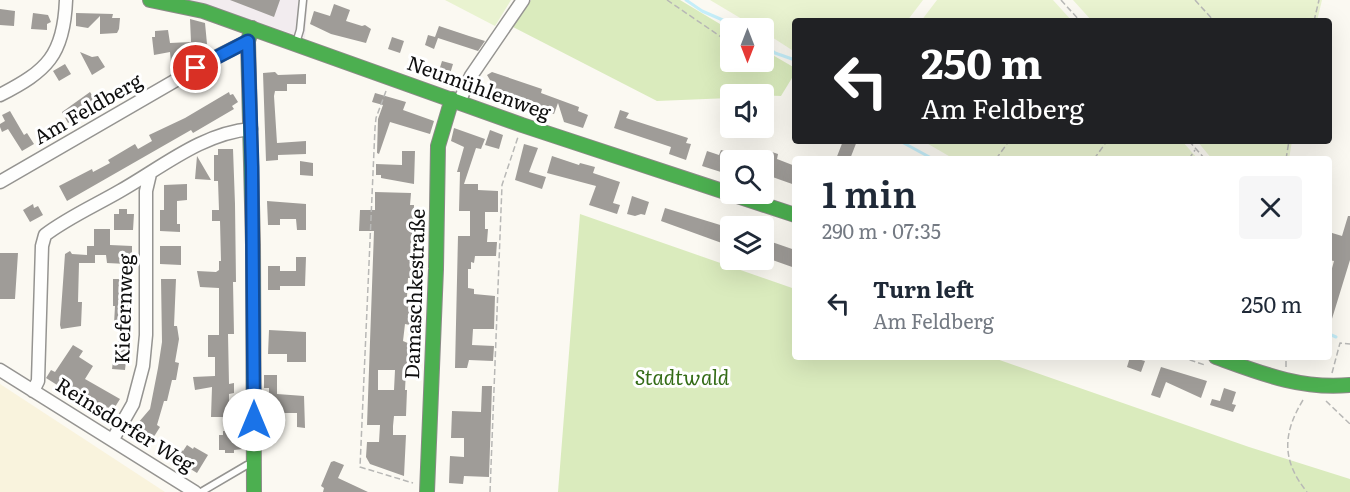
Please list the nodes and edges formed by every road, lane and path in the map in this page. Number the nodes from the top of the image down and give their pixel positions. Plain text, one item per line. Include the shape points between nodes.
1 (66, 0) edge
2 (150, 0) edge
3 (303, 0) edge
4 (523, 0) edge
5 (667, 0) edge
6 (1061, 0) edge
7 (1195, 0) edge
8 (1318, 0) edge
9 (1077, 18) edge
10 (1211, 18) edge
11 (1315, 18) edge
12 (250, 35) junction
13 (720, 36) edge
14 (295, 43) junction
15 (391, 77) junction
16 (0, 95) edge
17 (455, 100) junction
18 (522, 125) junction
19 (251, 129) junction
20 (1192, 144) edge
21 (1196, 148) junction
22 (1191, 156) edge
23 (1203, 156) edge
24 (150, 174) junction
25 (0, 183) edge
26 (792, 214) edge
27 (1350, 344) edge
28 (1224, 360) edge
29 (0, 369) edge
30 (1329, 376) dead end
31 (1298, 384) junction
32 (1350, 385) edge
33 (33, 391) junction
34 (113, 439) junction
35 (254, 464) junction
36 (427, 489) edge
37 (195, 492) edge
38 (201, 492) edge
39 (254, 492) edge
40 (490, 492) edge
41 (1307, 492) edge

1 - 16 street via 61,38 49,63
2 - 12 street, Neumühlenweg via 189,7
3 - 14 lane
4 - 17 street
5 - 13 path
6 - 9 path
7 - 10 path
8 - 11 path
12 - 14 street, Neumühlenweg
12 - 19 street
12 - 25 street, Am Feldberg
14 - 15 street, Neumühlenweg
15 - 17 street, Neumühlenweg
15 - 36 path via 375,128 360,467
17 - 18 street, Neumühlenweg
17 - 36 street, Damaschkestraße via 438,146
18 - 26 street, Neumühlenweg
18 - 40 path via 502,184
19 - 24 street via 229,132 179,154
19 - 35 street
20 - 21 path
21 - 22 path
21 - 23 path
24 - 33 street, Reinsdorfer Weg via 45,235 38,381
24 - 34 street, Kiefernweg via 146,190 146,335 141,379 134,404
27 - 30 path via 1340,343
28 - 31 street
29 - 33 street, Reinsdorfer Weg
31 - 32 street via 1318,388
31 - 41 path via 1304,400 1295,412 1286,440 1294,477
33 - 34 street, Reinsdorfer Weg
34 - 37 street, Reinsdorfer Weg
35 - 38 lane
35 - 39 street

